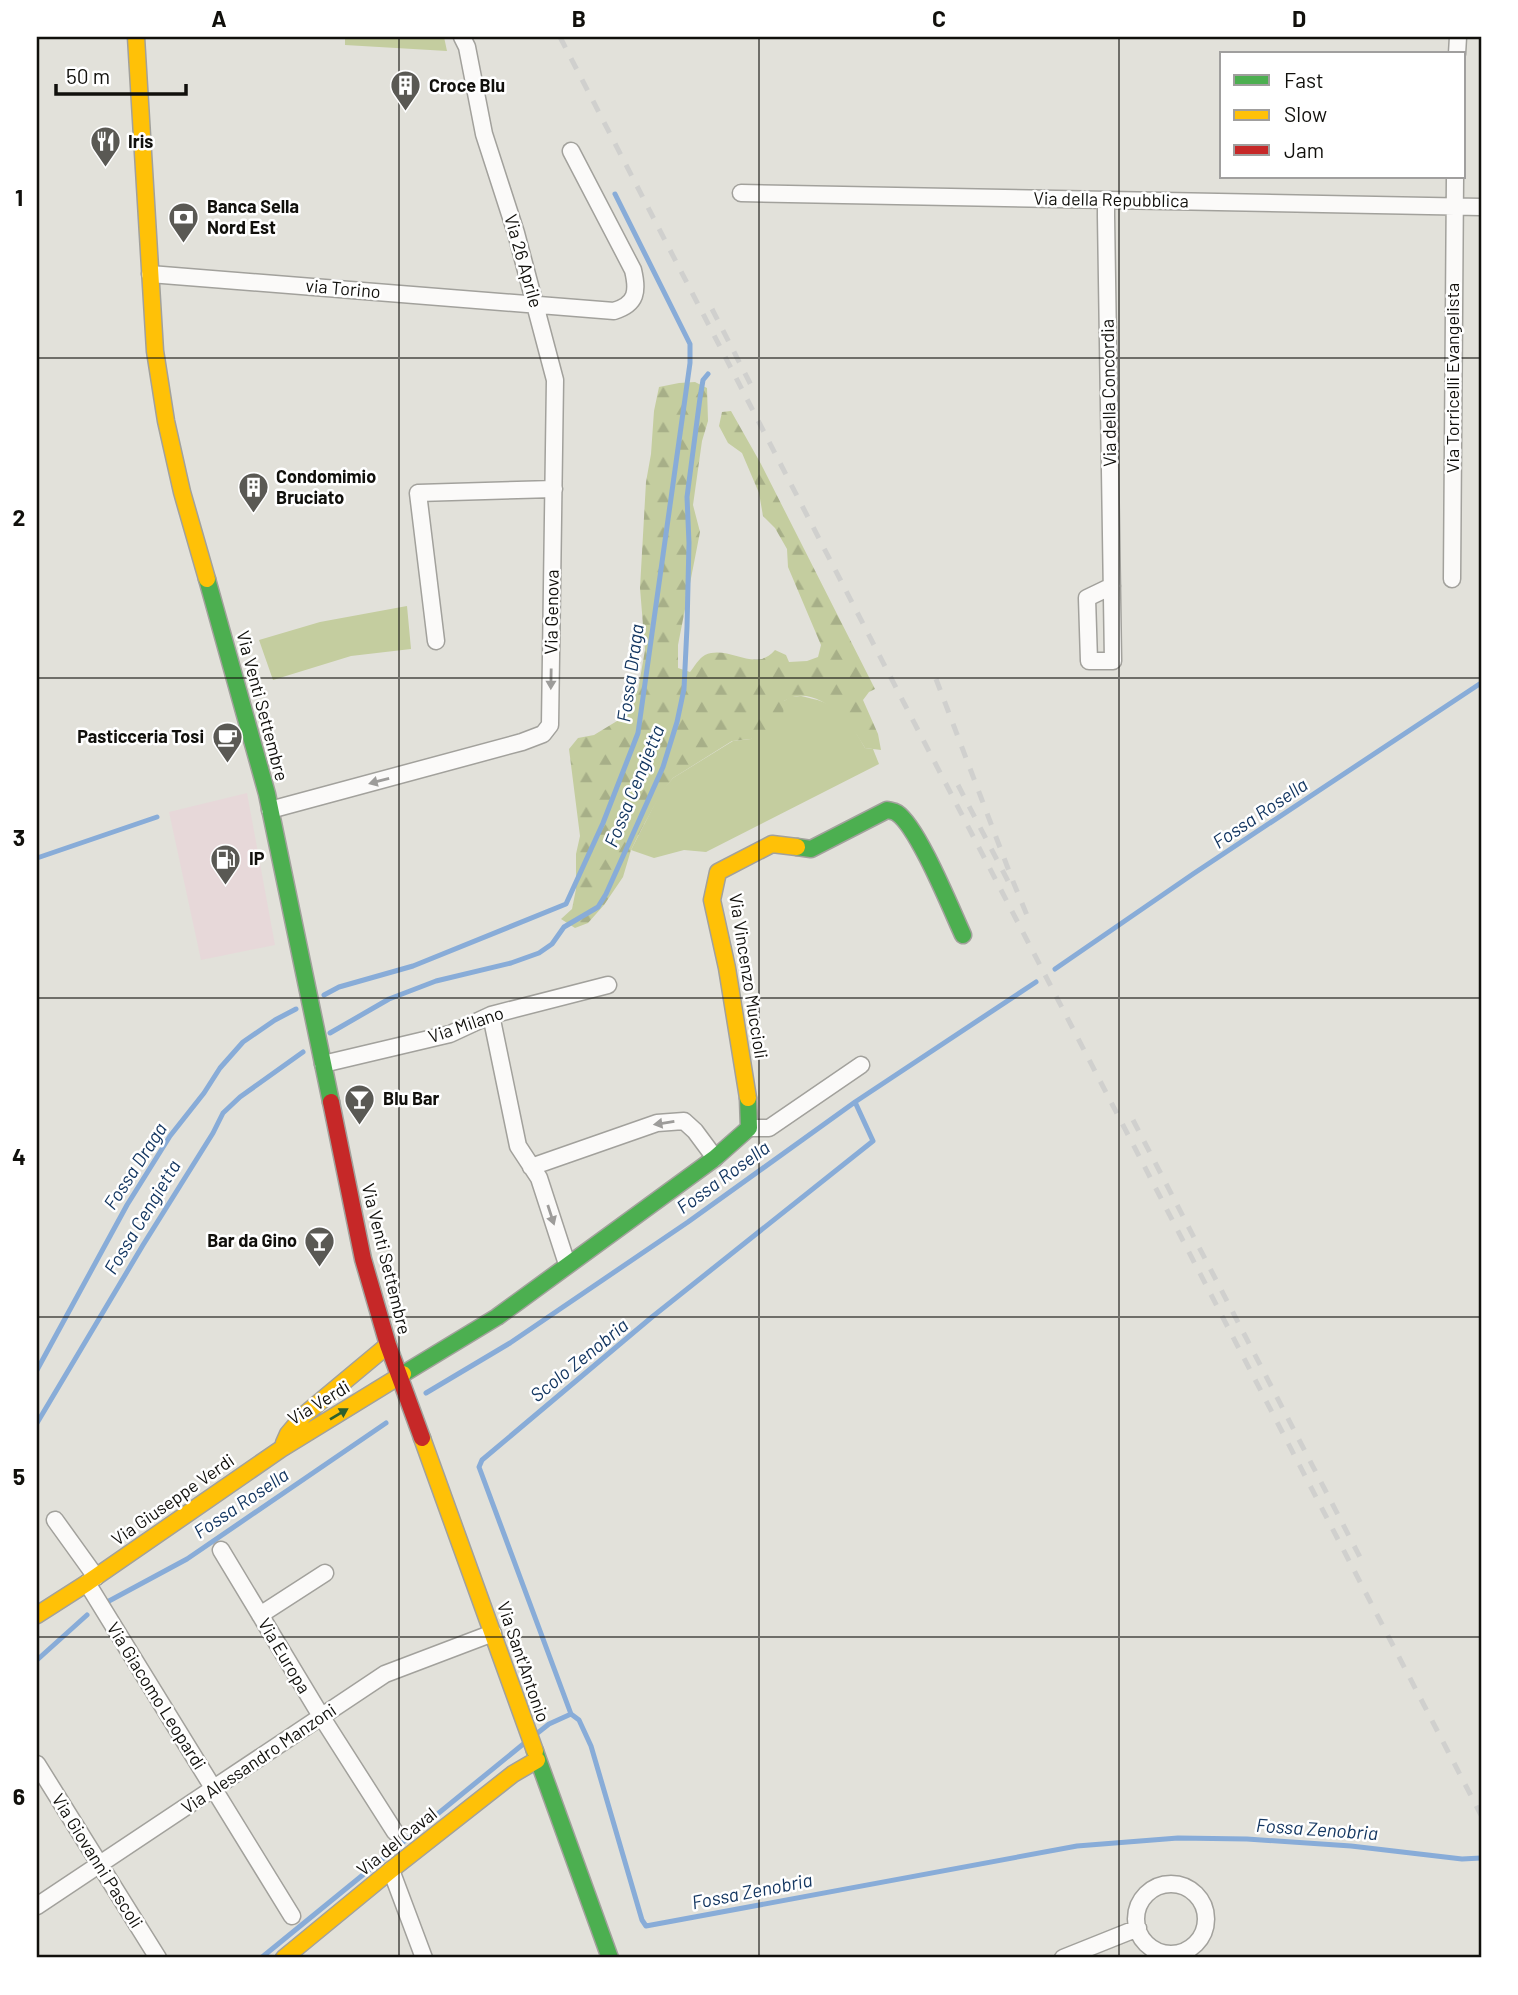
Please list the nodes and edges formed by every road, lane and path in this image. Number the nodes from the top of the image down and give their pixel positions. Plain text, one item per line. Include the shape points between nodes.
1 (136, 37) edge
2 (462, 37) edge
3 (571, 151) dead end
4 (1455, 178) edge
5 (741, 193) dead end
6 (1106, 200) junction
7 (1455, 206) junction
8 (1481, 207) edge
9 (150, 274) junction
10 (536, 305) junction
11 (554, 489) junction
12 (1452, 579) dead end
13 (1112, 586) dead end
14 (436, 641) dead end
15 (270, 810) junction
16 (963, 935) dead end
17 (608, 985) dead end
18 (491, 1015) junction
19 (323, 1064) junction
20 (861, 1065) dead end
21 (749, 1128) junction
22 (715, 1158) junction
23 (531, 1167) junction
24 (567, 1264) junction
25 (388, 1345) junction
26 (400, 1378) junction
27 (281, 1449) junction
28 (55, 1520) dead end
29 (221, 1550) dead end
30 (325, 1573) dead end
31 (91, 1580) junction
32 (37, 1615) edge
33 (260, 1615) junction
34 (493, 1633) junction
35 (321, 1716) junction
36 (537, 1760) junction
37 (37, 1765) edge
38 (214, 1789) junction
39 (395, 1832) dead end
40 (100, 1865) junction
41 (391, 1870) junction
42 (37, 1906) edge
43 (292, 1916) dead end
44 (1138, 1928) junction
45 (1194, 1953) edge
46 (158, 1958) edge
47 (284, 1958) edge
48 (424, 1958) edge
49 (610, 1958) edge
50 (1063, 1958) edge

1 - 9 main road, Via Venti Settembre
2 - 10 street, Via 26 Aprile via 484,134
3 - 10 street, via Torino via 637,285 634,298 614,311
4 - 7 street, Via Torricelli Evangelista
5 - 6 street, Via della Repubblica
6 - 7 street, Via della Repubblica
6 - 13 street, Via della Concordia
7 - 8 street, Via della Repubblica
7 - 12 street, Via Torricelli Evangelista
9 - 10 street, via Torino
9 - 15 main road, Via Venti Settembre via 166,421
10 - 11 street, Via 26 Aprile via 555,380
11 - 14 street via 418,493
11 -> 15 street, Via Genova via 551,711 550,725 543,734
15 - 19 main road, Via Venti Settembre
16 - 21 main road, Via Vincenzo Muccioli via 916,836 905,820 887,810 811,849 772,844 718,872 712,900 727,968
17 - 18 street, Via Milano
18 - 19 street, Via Milano via 450,1034
18 - 23 street via 517,1146
19 - 25 main road, Via Venti Settembre via 363,1259
20 - 21 street via 769,1128
21 - 22 main road
22 -> 23 street via 684,1121 670,1121
22 - 24 main road
23 -> 24 street via 539,1178
24 - 26 main road via 497,1317
25 - 26 main road, Via Venti Settembre
25 - 27 main road, Via Verdi via 304,1415
27 -> 26 main road, Via Verdi
26 - 34 main road, Via Sant'Antonio
27 - 31 main road, Via Giuseppe Verdi
28 - 31 street, Via Giacomo Leopardi
29 - 33 street, Via Europa
30 - 33 street
31 - 32 main road, Via Giuseppe Verdi
31 - 38 street, Via Giacomo Leopardi
33 - 35 street, Via Europa
34 - 35 street, Via Alessandro Manzoni via 385,1674
34 - 36 main road, Via Sant'Antonio
35 - 38 street, Via Alessandro Manzoni
35 - 39 street, Via Europa
36 - 41 main road, Via del Caval
36 - 49 main road, Via Sant'Antonio
37 - 40 street, Via Giovanni Pascoli
38 - 40 street, Via Alessandro Manzoni
38 - 43 street, Via Giacomo Leopardi
40 - 42 street, Via Alessandro Manzoni
40 - 46 street, Via Giovanni Pascoli
41 - 47 main road, Via del Caval
41 - 48 street
44 - 45 street via 1142,1938 1159,1952
44 - 45 street via 1136,1916 1145,1895 1166,1884 1189,1888 1207,1917
44 - 50 street

